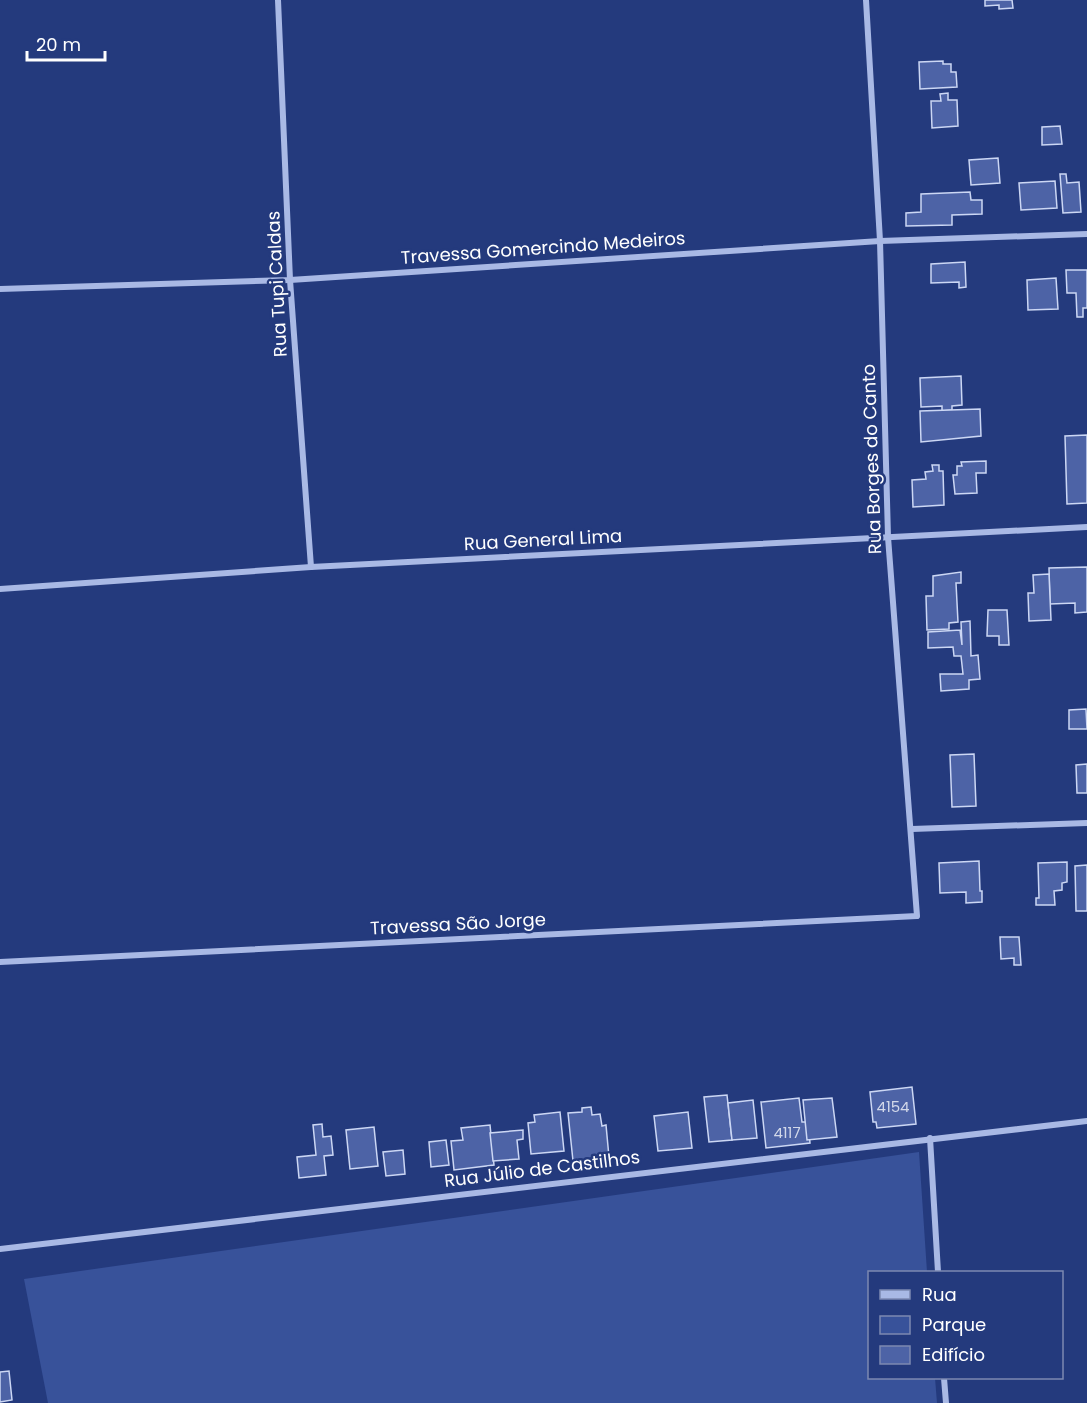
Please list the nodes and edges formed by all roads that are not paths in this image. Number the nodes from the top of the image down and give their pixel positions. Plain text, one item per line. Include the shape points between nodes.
1 (278, 0) edge
2 (866, 0) edge
3 (1087, 234) edge
4 (880, 241) junction
5 (290, 280) junction
6 (0, 289) edge
7 (1087, 527) edge
8 (888, 537) junction
9 (311, 567) junction
10 (0, 589) edge
11 (1087, 823) edge
12 (912, 829) junction
13 (917, 916) joint
14 (0, 962) edge
15 (1087, 1121) edge
16 (930, 1138) junction
17 (0, 1249) edge
18 (938, 1271) edge
19 (944, 1379) edge
20 (946, 1403) edge

1 - 5 street, Rua Tupi Caldas
2 - 4 street, Rua Borges do Canto
3 - 4 street, Travessa Gomercindo Medeiros
4 - 5 street, Travessa Gomercindo Medeiros
4 - 8 street, Rua Borges do Canto
5 - 6 street, Travessa Gomercindo Medeiros
5 - 9 street, Rua Tupi Caldas
7 - 8 street, Rua General Lima
8 - 9 street, Rua General Lima
8 - 12 street, Rua Borges do Canto
9 - 10 street, Rua General Lima
11 - 12 street
12 - 13 street, Rua Borges do Canto
13 - 14 street, Travessa São Jorge
15 - 16 street, Rua Júlio de Castilhos
16 - 17 street, Rua Júlio de Castilhos
16 - 18 street
19 - 20 street

